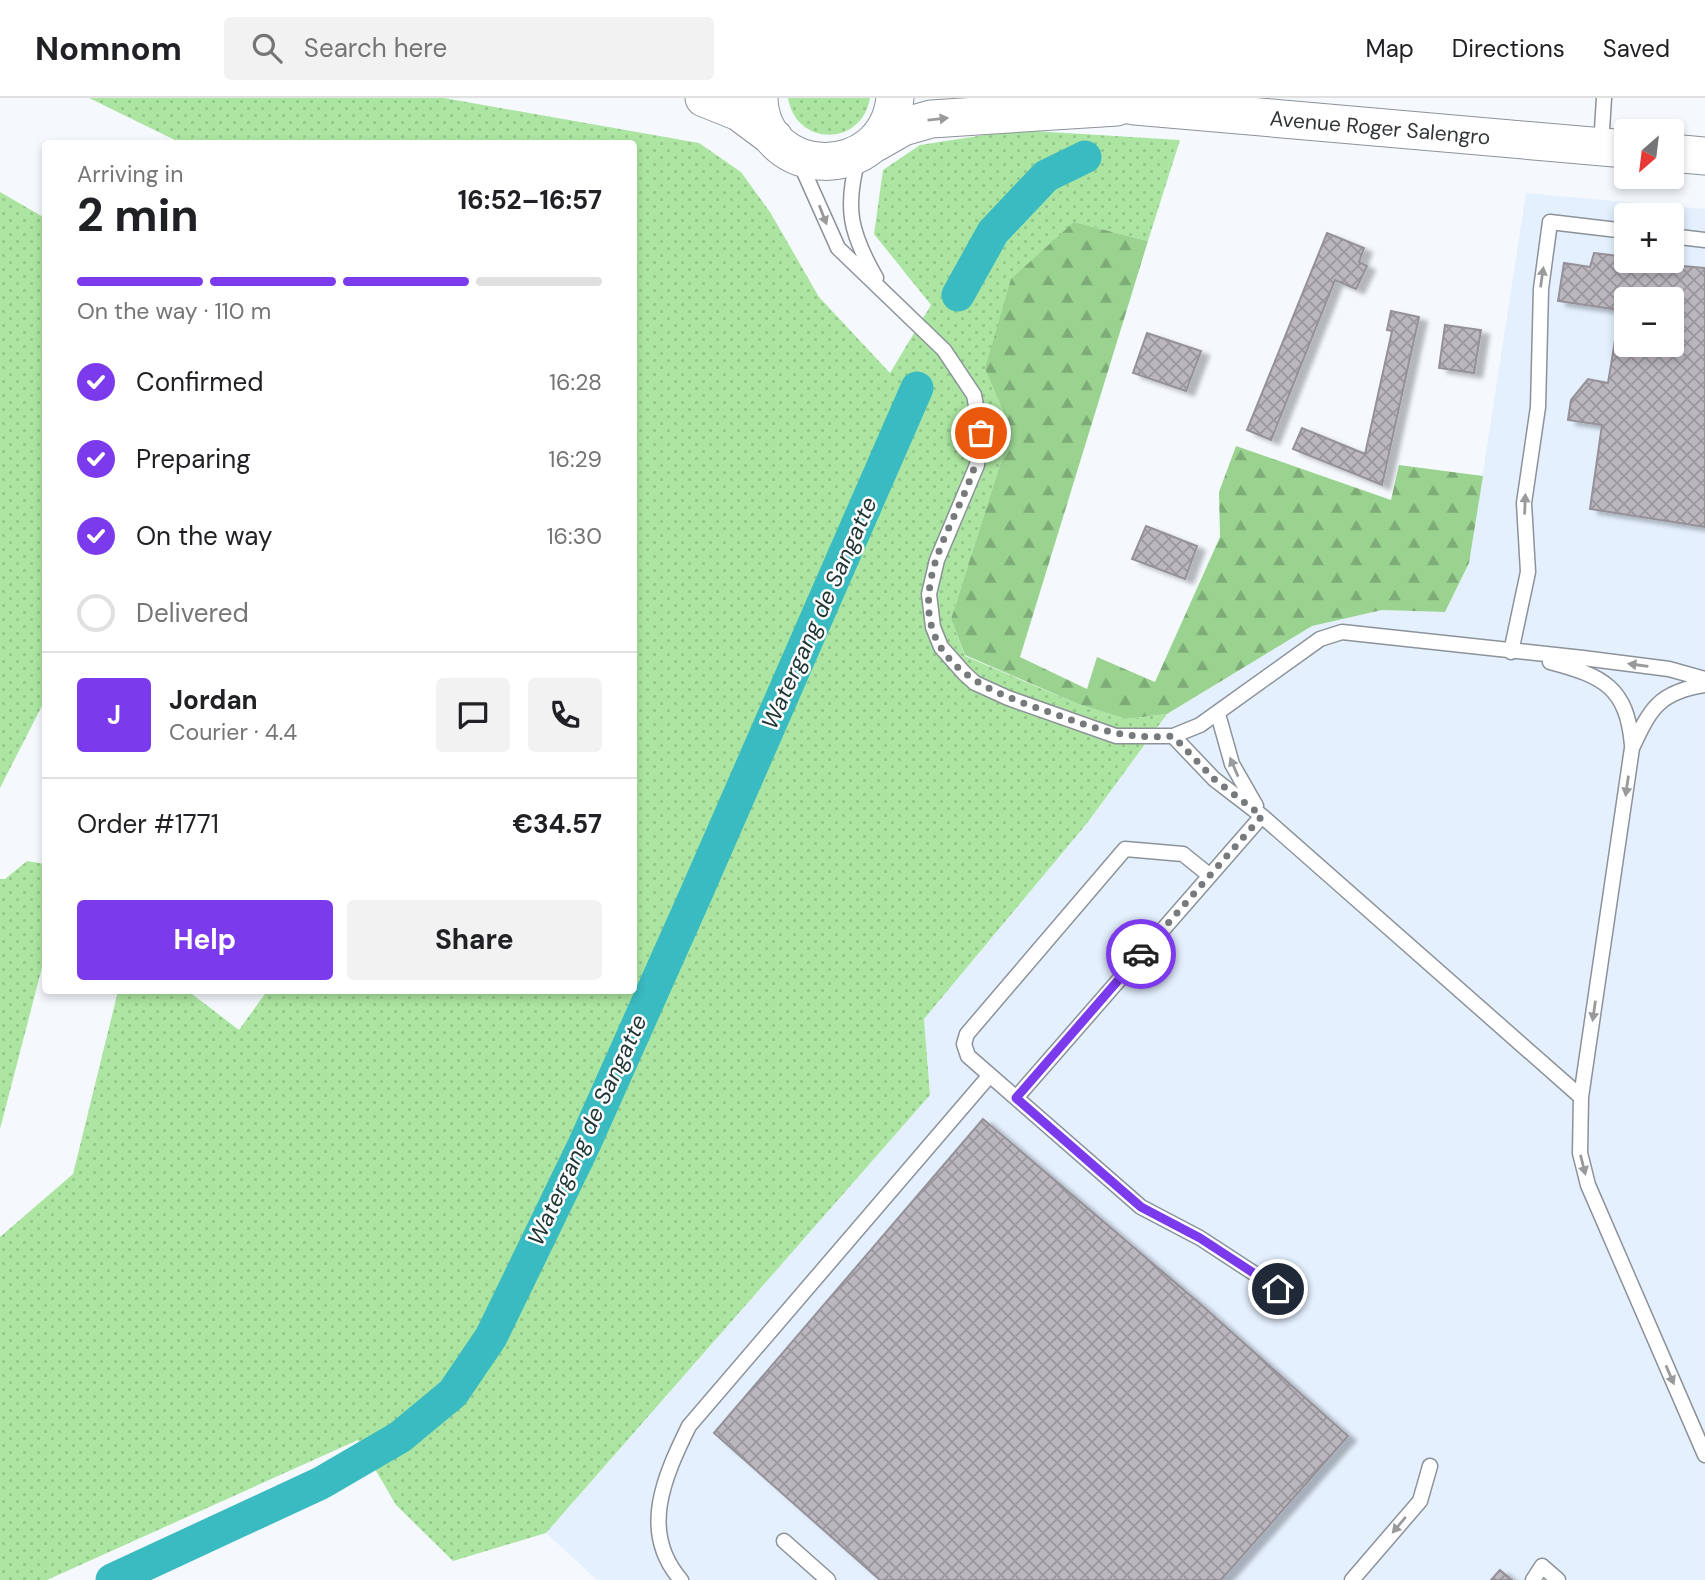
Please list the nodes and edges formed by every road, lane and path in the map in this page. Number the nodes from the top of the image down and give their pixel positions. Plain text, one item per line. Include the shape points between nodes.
1 (704, 98) edge
2 (759, 98) edge
3 (895, 98) edge
4 (1090, 98) edge
5 (1604, 98) edge
6 (1135, 106) junction
7 (783, 146) junction
8 (1614, 148) edge
9 (867, 149) junction
10 (1684, 154) edge
11 (1705, 156) edge
12 (1614, 230) edge
13 (1684, 238) edge
14 (1705, 240) edge
15 (883, 289) junction
16 (1513, 652) junction
17 (1705, 679) edge
18 (1705, 685) edge
19 (1218, 714) junction
20 (1173, 736) junction
21 (1632, 748) junction
22 (1262, 816) junction
23 (1209, 875) junction
24 (990, 1075) junction
25 (1581, 1097) junction
26 (1016, 1098) junction
27 (1278, 1289) dead end
28 (1705, 1455) edge
29 (1430, 1466) dead end
30 (784, 1541) dead end
31 (681, 1580) edge
32 (828, 1580) edge
33 (1352, 1580) edge
34 (1533, 1580) edge
35 (1558, 1580) edge

1 - 7 main road via 739,112
2 - 7 main road via 762,115
3 - 9 main road via 889,123
4 - 6 main road, Avenue Roger Salengro
5 - 8 lane
6 - 8 main road, Avenue Roger Salengro
9 -> 6 main road, Avenue Roger Salengro via 903,127 931,119
7 - 9 main road, Avenue Roger Salengro via 826,162
7 -> 15 lane via 808,177 838,248
9 - 15 lane via 851,189 852,231
10 - 11 main road
16 -> 12 lane via 1528,572 1524,503 1538,407 1541,289 1550,222
13 - 14 lane
15 - 20 lane via 954,362 974,395 979,416 976,465 937,560 929,594 941,647 975,683 1008,698 1116,736
17 -> 16 lane via 1656,668
16 - 19 lane via 1356,632 1331,635
16 - 21 lane via 1574,668 1612,688 1630,720
18 - 21 lane via 1672,693 1655,705
19 - 20 lane
22 -> 19 lane via 1232,764
20 - 22 lane via 1214,779
21 -> 25 lane
22 - 23 lane
22 - 25 lane
23 - 24 lane via 1183,854 1125,849 967,1034 968,1056
23 - 26 lane
24 - 26 lane
24 - 31 lane via 689,1426 668,1470 660,1503 659,1535 665,1562
25 -> 28 lane via 1580,1153 1588,1185
26 - 27 lane via 1141,1207 1200,1238
29 -> 33 lane via 1420,1500
30 - 32 lane
34 - 35 lane via 1542,1566

